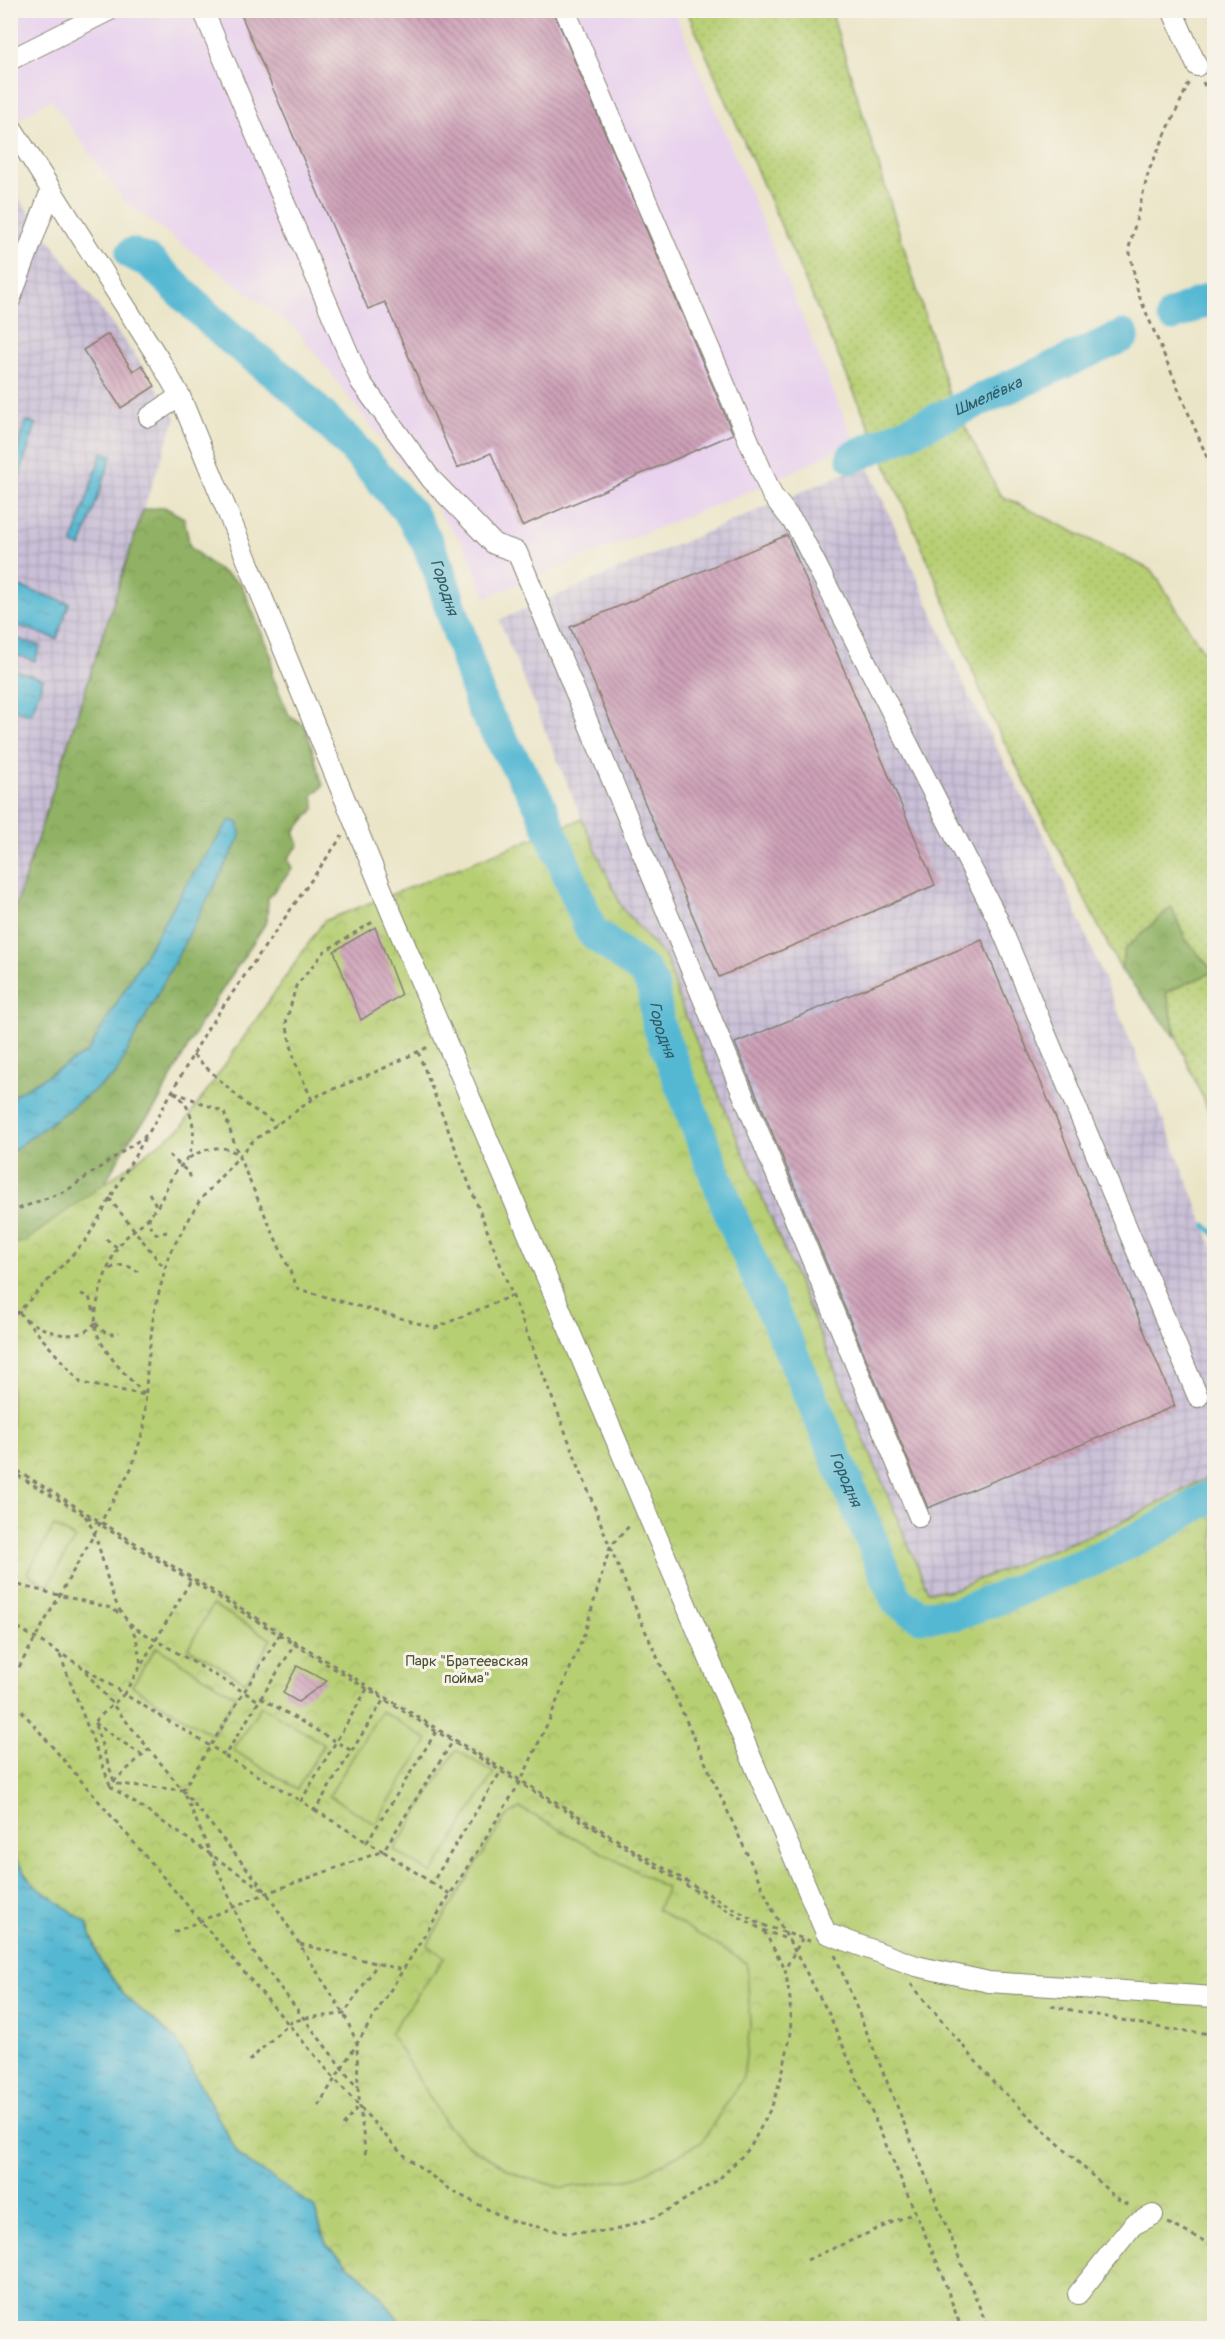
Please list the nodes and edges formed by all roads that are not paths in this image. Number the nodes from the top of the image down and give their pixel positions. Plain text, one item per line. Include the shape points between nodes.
1 (110, 10) edge
2 (203, 10) edge
3 (565, 10) edge
4 (1172, 10) edge
5 (10, 60) edge
6 (1197, 66) road end
7 (10, 125) edge
8 (51, 190) junction
9 (10, 300) edge
10 (180, 396) junction
11 (149, 417) dead end
12 (1198, 1397) dead end
13 (919, 1516) dead end
14 (1215, 1998) edge
15 (1153, 2215) road end
16 (1078, 2294) dead end

1 - 5 street
2 - 13 street via 360,381 431,479 494,544 517,552
3 - 12 street via 772,495 797,527 997,918
4 - 6 street
7 - 8 street
8 - 9 street
8 - 10 street
10 - 11 street
10 - 14 street via 391,912 826,1933 916,1966 990,1982
15 - 16 street via 1133,2225

